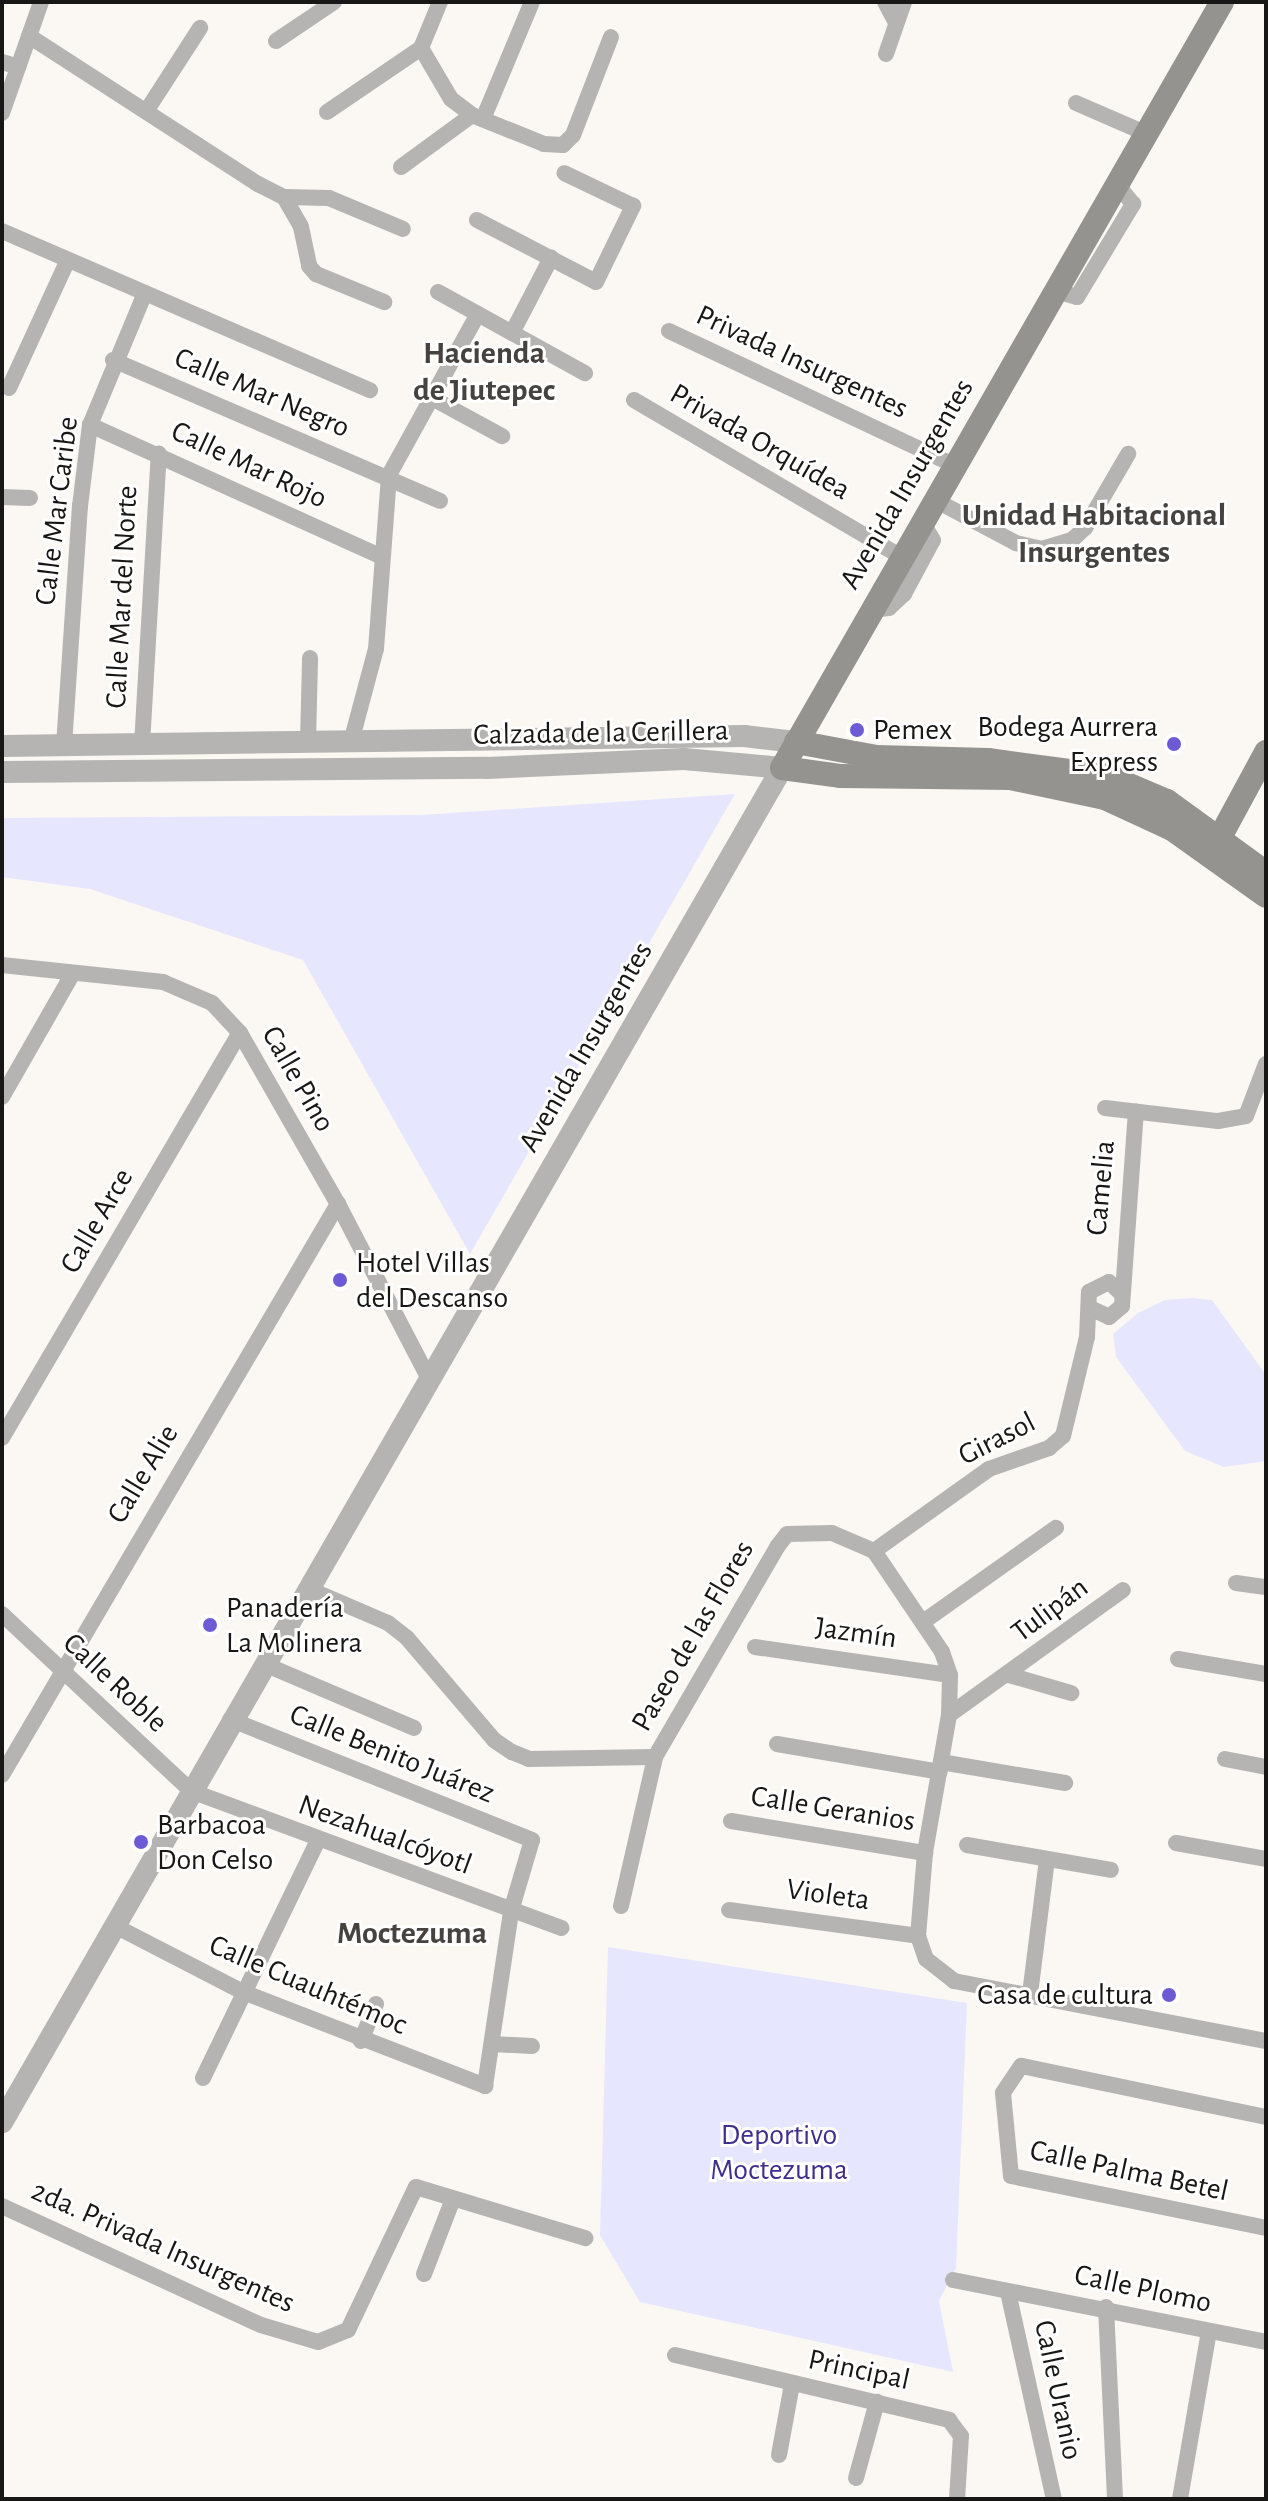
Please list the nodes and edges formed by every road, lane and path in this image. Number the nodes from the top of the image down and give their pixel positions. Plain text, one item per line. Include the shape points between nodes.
1 (41, 2) edge
2 (334, 2) edge
3 (440, 2) edge
4 (532, 2) edge
5 (885, 2) edge
6 (904, 2) edge
7 (1222, 2) edge
8 (896, 23) junction
9 (200, 28) dead end
10 (29, 36) junction
11 (611, 37) dead end
12 (276, 41) dead end
13 (421, 48) junction
14 (886, 54) dead end
15 (10, 65) edge
16 (1076, 103) dead end
17 (147, 110) junction
18 (327, 112) dead end
19 (2, 113) edge
20 (477, 117) junction
21 (1145, 133) junction
22 (401, 167) dead end
23 (564, 173) dead end
24 (284, 197) junction
25 (477, 220) dead end
26 (403, 229) dead end
27 (2, 231) edge
28 (551, 258) junction
29 (68, 260) junction
30 (438, 292) dead end
31 (145, 293) junction
32 (384, 302) dead end
33 (478, 314) junction
34 (669, 331) dead end
35 (512, 333) junction
36 (113, 360) junction
37 (585, 373) dead end
38 (9, 388) dead end
39 (370, 390) dead end
40 (432, 398) junction
41 (634, 400) dead end
42 (90, 425) junction
43 (502, 436) dead end
44 (159, 453) junction
45 (1128, 454) dead end
46 (954, 465) junction
47 (389, 475) junction
48 (2, 497) edge
49 (30, 498) dead end
50 (935, 500) junction
51 (440, 501) dead end
52 (922, 522) junction
53 (900, 556) junction
54 (382, 557) junction
55 (871, 610) junction
56 (310, 658) dead end
57 (308, 742) junction
58 (351, 742) junction
59 (796, 742) junction
60 (142, 745) junction
61 (2, 746) edge
62 (64, 746) junction
63 (1266, 752) edge
64 (782, 768) junction
65 (2, 772) edge
66 (1215, 846) junction
67 (1266, 873) edge
68 (1266, 896) edge
69 (2, 965) edge
70 (72, 975) junction
71 (240, 1033) junction
72 (1266, 1064) edge
73 (2, 1097) edge
74 (1105, 1108) dead end
75 (1136, 1112) junction
76 (338, 1204) junction
77 (1122, 1269) junction
78 (1109, 1282) junction
79 (1122, 1294) junction
80 (1097, 1313) junction
81 (429, 1379) junction
82 (2, 1438) edge
83 (1056, 1528) dead end
84 (874, 1551) junction
85 (1236, 1583) dead end
86 (1266, 1587) edge
87 (309, 1589) junction
88 (1123, 1590) dead end
89 (2, 1614) edge
90 (923, 1622) junction
91 (755, 1647) dead end
92 (1178, 1659) dead end
93 (264, 1664) junction
94 (61, 1672) junction
95 (1266, 1674) edge
96 (950, 1675) junction
97 (1009, 1675) junction
98 (1071, 1693) dead end
99 (949, 1715) junction
100 (230, 1719) junction
101 (414, 1728) dead end
102 (777, 1744) dead end
103 (655, 1757) junction
104 (1225, 1759) dead end
105 (940, 1767) junction
106 (1266, 1767) edge
107 (2, 1775) edge
108 (1065, 1783) dead end
109 (191, 1791) junction
110 (731, 1821) dead end
111 (317, 1842) junction
112 (1176, 1843) dead end
113 (967, 1845) dead end
114 (925, 1853) junction
115 (1266, 1859) edge
116 (1047, 1860) junction
117 (1111, 1870) dead end
118 (621, 1906) dead end
119 (729, 1910) dead end
120 (511, 1911) junction
121 (113, 1925) junction
122 (561, 1928) dead end
123 (918, 1936) junction
124 (243, 1992) junction
125 (1030, 1994) junction
126 (376, 2004) dead end
127 (361, 2041) junction
128 (1266, 2041) edge
129 (493, 2044) junction
130 (532, 2046) dead end
131 (203, 2078) dead end
132 (1266, 2117) edge
133 (2, 2122) edge
134 (453, 2199) junction
135 (2, 2206) edge
136 (1266, 2228) edge
137 (585, 2238) dead end
138 (424, 2274) dead end
139 (953, 2280) dead end
140 (1008, 2292) junction
141 (1106, 2307) junction
142 (1209, 2331) junction
143 (1266, 2342) edge
144 (675, 2355) dead end
145 (792, 2384) junction
146 (877, 2402) junction
147 (779, 2455) dead end
148 (856, 2478) dead end
149 (1115, 2498) edge
150 (957, 2499) edge
151 (1054, 2499) edge
152 (1180, 2499) edge

1 - 10 street
2 - 12 street
3 - 13 street
4 - 20 street
5 - 8 street
6 - 8 street
7 - 21 main road, Avenida Insurgentes
8 - 14 street
9 - 17 street
10 - 15 street
10 - 17 street
11 - 20 street via 573,135 563,145 544,144
13 - 18 street
13 - 20 street via 451,99
15 - 19 street
16 - 21 street
17 - 24 street
20 - 22 street
21 - 46 main road, Avenida Insurgentes
23 - 28 street via 633,206 596,282
24 - 26 street via 329,198
24 - 32 street via 301,227 309,266 316,274
25 - 28 street
27 - 29 street
28 - 35 street
29 - 31 street
29 - 38 street
30 - 33 street
31 - 36 street, Calle Mar Caribe
31 - 39 street
33 - 35 street
33 - 40 street
34 - 46 street, Privada Insurgentes
35 - 37 street
36 - 42 street, Calle Mar Caribe
36 - 47 street, Calle Mar Negro
40 - 43 street
40 - 47 street
41 - 53 street, Privada Orquídea
42 - 44 street, Calle Mar Rojo
42 - 62 street, Calle Mar Caribe
44 - 54 street, Calle Mar Rojo
44 - 60 street, Calle Mar del Norte
45 - 50 street via 1085,528 1072,540 1042,549 1016,543
46 - 50 main road, Avenida Insurgentes
47 - 51 street, Calle Mar Negro
47 - 54 street
48 - 49 street
50 - 52 main road, Avenida Insurgentes
52 - 53 main road, Avenida Insurgentes
52 - 55 street via 933,540 904,594 889,608
53 - 55 main road, Avenida Insurgentes
54 - 58 street via 376,649
55 - 59 main road, Avenida Insurgentes
56 - 57 street
57 - 58 street, Calzada de la Cerillera
57 - 60 street, Calzada de la Cerillera
58 - 59 street, Calzada de la Cerillera via 744,736
59 - 64 main road, Avenida Insurgentes
59 - 66 main road, Calzada de la Cerillera via 877,757 988,760 1108,776 1167,801
60 - 62 street, Calzada de la Cerillera
61 - 62 street, Calzada de la Cerillera
63 - 66 main road
64 - 65 street, Calzada de la Cerillera via 684,759 486,768
64 - 66 main road, Calzada de la Cerillera via 841,776 1010,778 1105,798
64 - 81 street, Avenida Insurgentes
66 - 67 main road, Calzada de la Cerillera
66 - 68 main road, Calzada de la Cerillera
69 - 70 street, Calle Pino
70 - 71 street, Calle Pino via 163,982 212,1003
70 - 73 street
71 - 76 street, Calle Pino
71 - 82 street, Calle Arce
72 - 75 street, Camelia via 1246,1116 1218,1121
74 - 75 street, Camelia
75 - 77 street, Camelia
76 - 81 street, Calle Pino
76 - 94 street, Calle Alie
77 - 78 street
77 - 79 street, Camelia
78 - 79 street
78 - 80 street via 1092,1287
79 - 80 street via 1119,1311
80 - 84 street, Girasol via 1063,1436 1049,1448 989,1469
81 - 87 street, Avenida Insurgentes
83 - 90 street
84 - 90 street
84 - 103 street, Paseo de las Flores via 832,1533 787,1534
85 - 86 street
87 - 93 street, Avenida Insurgentes
87 - 103 street via 388,1623 407,1638 494,1740 512,1752 529,1759
88 - 97 street, Tulipán
89 - 94 street, Calle Roble
90 - 96 street
91 - 96 street, Jazmín
92 - 95 street
93 - 100 street, Avenida Insurgentes
93 - 101 street
94 - 107 street, Calle Alie
94 - 109 street, Calle Roble
96 - 99 street
97 - 98 street, Tulipán
97 - 99 street, Tulipán
99 - 105 street
100 - 109 street, Avenida Insurgentes
100 - 120 street, Calle Benito Juárez via 532,1840
102 - 105 street
103 - 118 street
104 - 106 street
105 - 108 street
105 - 114 street
109 - 111 street, Nezahualcóyotl
109 - 121 street, Avenida Insurgentes
110 - 114 street, Calle Geranios
111 - 120 street, Nezahualcóyotl
111 - 124 street
112 - 115 street
113 - 116 street
114 - 123 street
116 - 117 street
116 - 125 street
119 - 123 street, Violeta
120 - 122 street, Nezahualcóyotl
120 - 129 street
121 - 124 street, Calle Cuauhtémoc
121 - 133 street, Avenida Insurgentes
123 - 125 street via 926,1959 954,1981
124 - 127 street, Calle Cuauhtémoc
124 - 131 street
125 - 128 street
126 - 127 street
127 - 129 street, Calle Cuauhtémoc via 485,2086
129 - 130 street
132 - 136 street, Calle Palma Betel via 1021,2066 1003,2093 1011,2176
134 - 135 street, 2da. Privada Insurgentes via 416,2187 348,2330 318,2342 261,2325
134 - 137 street, 2da. Privada Insurgentes
134 - 138 street
139 - 140 street, Calle Plomo
140 - 141 street, Calle Plomo
140 - 151 street, Calle Uranio
141 - 142 street, Calle Plomo
141 - 149 street
142 - 143 street, Calle Plomo
142 - 152 street
144 - 145 street, Principal
145 - 146 street, Principal
145 - 147 street
146 - 148 street
146 - 150 street, Principal via 955,2424 961,2436

